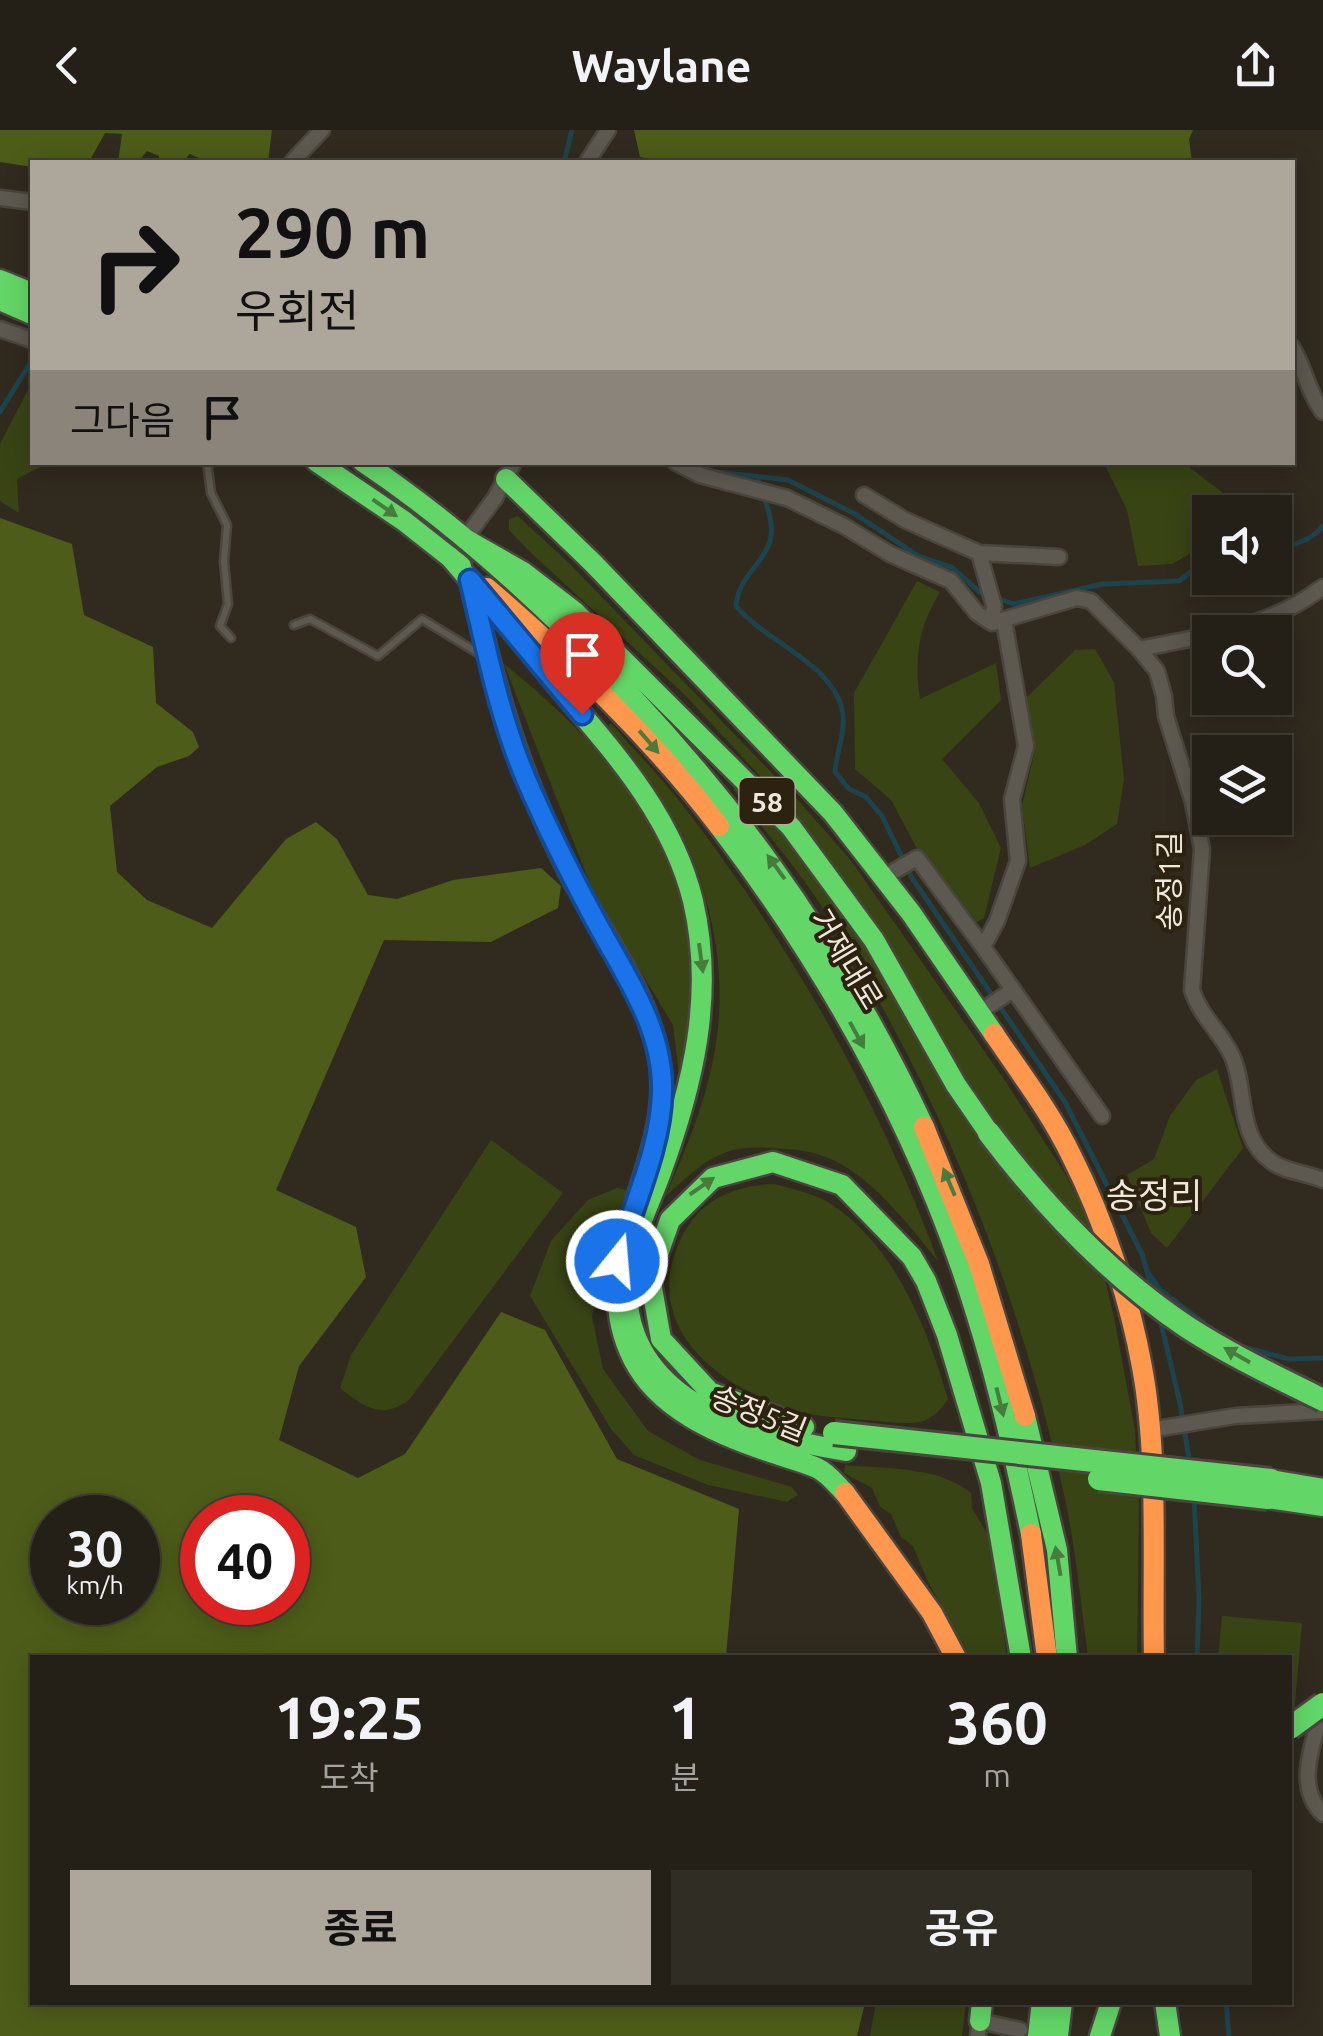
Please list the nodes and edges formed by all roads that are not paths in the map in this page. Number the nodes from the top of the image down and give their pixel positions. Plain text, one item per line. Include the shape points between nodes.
1 (322, 130) edge
2 (608, 130) edge
3 (294, 160) edge
4 (588, 160) edge
5 (0, 198) edge
6 (30, 202) edge
7 (1, 285) edge
8 (30, 292) edge
9 (30, 312) edge
10 (0, 329) edge
11 (30, 339) edge
12 (1295, 352) edge
13 (1323, 412) edge
14 (208, 465) edge
15 (321, 465) edge
16 (366, 465) edge
17 (680, 465) edge
18 (510, 471) edge
19 (864, 495) dead end
20 (457, 548) junction
21 (979, 553) junction
22 (1059, 557) dead end
23 (470, 580) junction
24 (1323, 587) edge
25 (1279, 615) edge
26 (998, 622) junction
27 (294, 625) dead end
28 (230, 638) dead end
29 (1192, 638) edge
30 (1138, 648) junction
31 (490, 660) junction
32 (884, 877) junction
33 (983, 947) junction
34 (1012, 990) junction
35 (978, 1013) junction
36 (1102, 1116) dead end
37 (1323, 1180) edge
38 (1323, 1400) edge
39 (1323, 1411) edge
40 (1158, 1428) junction
41 (840, 1442) junction
42 (1323, 1488) edge
43 (1323, 1506) edge
44 (954, 1655) edge
45 (1020, 1655) edge
46 (1047, 1655) edge
47 (1067, 1655) edge
48 (1154, 1655) edge
49 (1323, 1704) edge
50 (1292, 1727) edge
51 (1323, 1814) edge
52 (1041, 2005) edge
53 (1062, 2005) edge
54 (1166, 2005) edge
55 (980, 2020) edge
56 (1029, 2033) edge
57 (1058, 2036) edge
58 (1170, 2036) edge

1 - 3 street
2 - 4 street
5 - 6 street
7 - 8 main road
7 - 9 main road
10 - 11 street
12 - 13 street
14 - 28 lane via 211,493 227,526 228,604 220,626
15 -> 20 main road, 거제대로 / 58
16 - 20 main road, 거제대로 / 58
17 - 26 street via 823,515 951,582 977,613
18 - 20 street
18 - 32 main road via 799,776
19 - 21 street
20 - 23 main road, 58
38 -> 20 main road, 58, bridge via 1186,1326 1046,1206 956,1084 874,940 792,827 574,612 522,572
20 -> 46 main road, 거제대로 via 692,790 776,901 866,1050 939,1207 986,1345 1026,1506
47 -> 20 main road, 거제대로 via 1046,1494 1004,1338 956,1198 883,1037 800,900 654,714 587,647
21 - 22 street
21 - 26 street
23 - 31 main road, 송정5길
23 -> 41 main road, 58 via 632,775 687,878 704,977 701,1028 627,1284 642,1348 674,1388 722,1422 800,1444
24 - 25 street
26 - 30 street, 송정1길 via 1062,600 1091,600
26 - 33 street via 1026,746 1012,799 1018,861
27 - 31 lane via 310,619 378,656 422,619
29 - 30 street
30 - 37 street, 송정1길 via 1157,672 1199,826 1202,874 1192,990 1198,1008 1230,1053 1247,1122 1269,1161
31 - 44 main road, 송정5길 via 524,776 644,1010 660,1065 659,1120 617,1261 615,1296 633,1360 655,1388 710,1430 834,1480 932,1613
32 - 33 street via 917,858
32 - 35 main road
33 - 34 street
34 - 35 street
34 - 36 street
35 - 40 main road via 1052,1120 1092,1200
39 - 40 street
40 - 48 main road
41 - 42 main road, 58, bridge
41 - 43 main road, 58, bridge
41 -> 45 main road via 740,1409 701,1388 661,1340 648,1289 658,1240 685,1198 725,1172 776,1162 821,1172 863,1201 914,1260 939,1311 994,1498
49 - 50 main road, bridge
49 - 51 street via 1308,1781
52 - 56 main road
53 - 57 main road
54 - 58 main road
55 - 56 street

